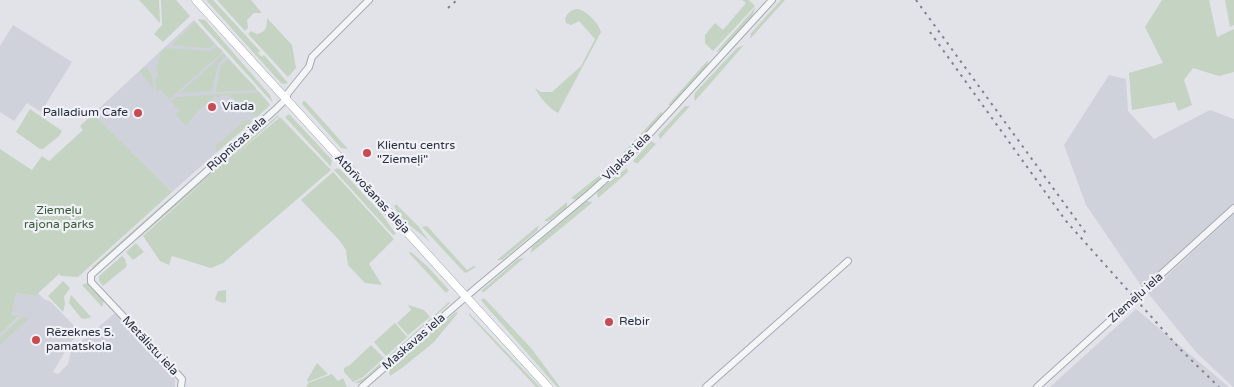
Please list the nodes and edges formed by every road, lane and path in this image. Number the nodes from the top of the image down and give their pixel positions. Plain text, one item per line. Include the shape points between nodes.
1 (196, 0) edge
2 (369, 0) edge
3 (772, 0) edge
4 (286, 99) junction
5 (1234, 208) edge
6 (848, 261) dead end
7 (466, 297) junction
8 (114, 306) joint
9 (181, 387) edge
10 (362, 387) edge
11 (548, 387) edge
12 (706, 387) edge
13 (1037, 387) edge

1 - 4 main road, Atbrīvošanas aleja
2 - 4 street, Rūpnīcas iela via 312,57 309,67
3 - 7 street, Viļakas iela via 619,167
4 - 7 main road, Atbrīvošanas aleja
4 - 8 street, Rūpnīcas iela via 92,273 91,282
5 - 13 street, Ziemeļu iela
6 - 12 street
7 - 10 street, Maskavas iela
7 - 11 main road, Atbrīvošanas aleja
8 - 9 street, Metālistu iela via 182,380

